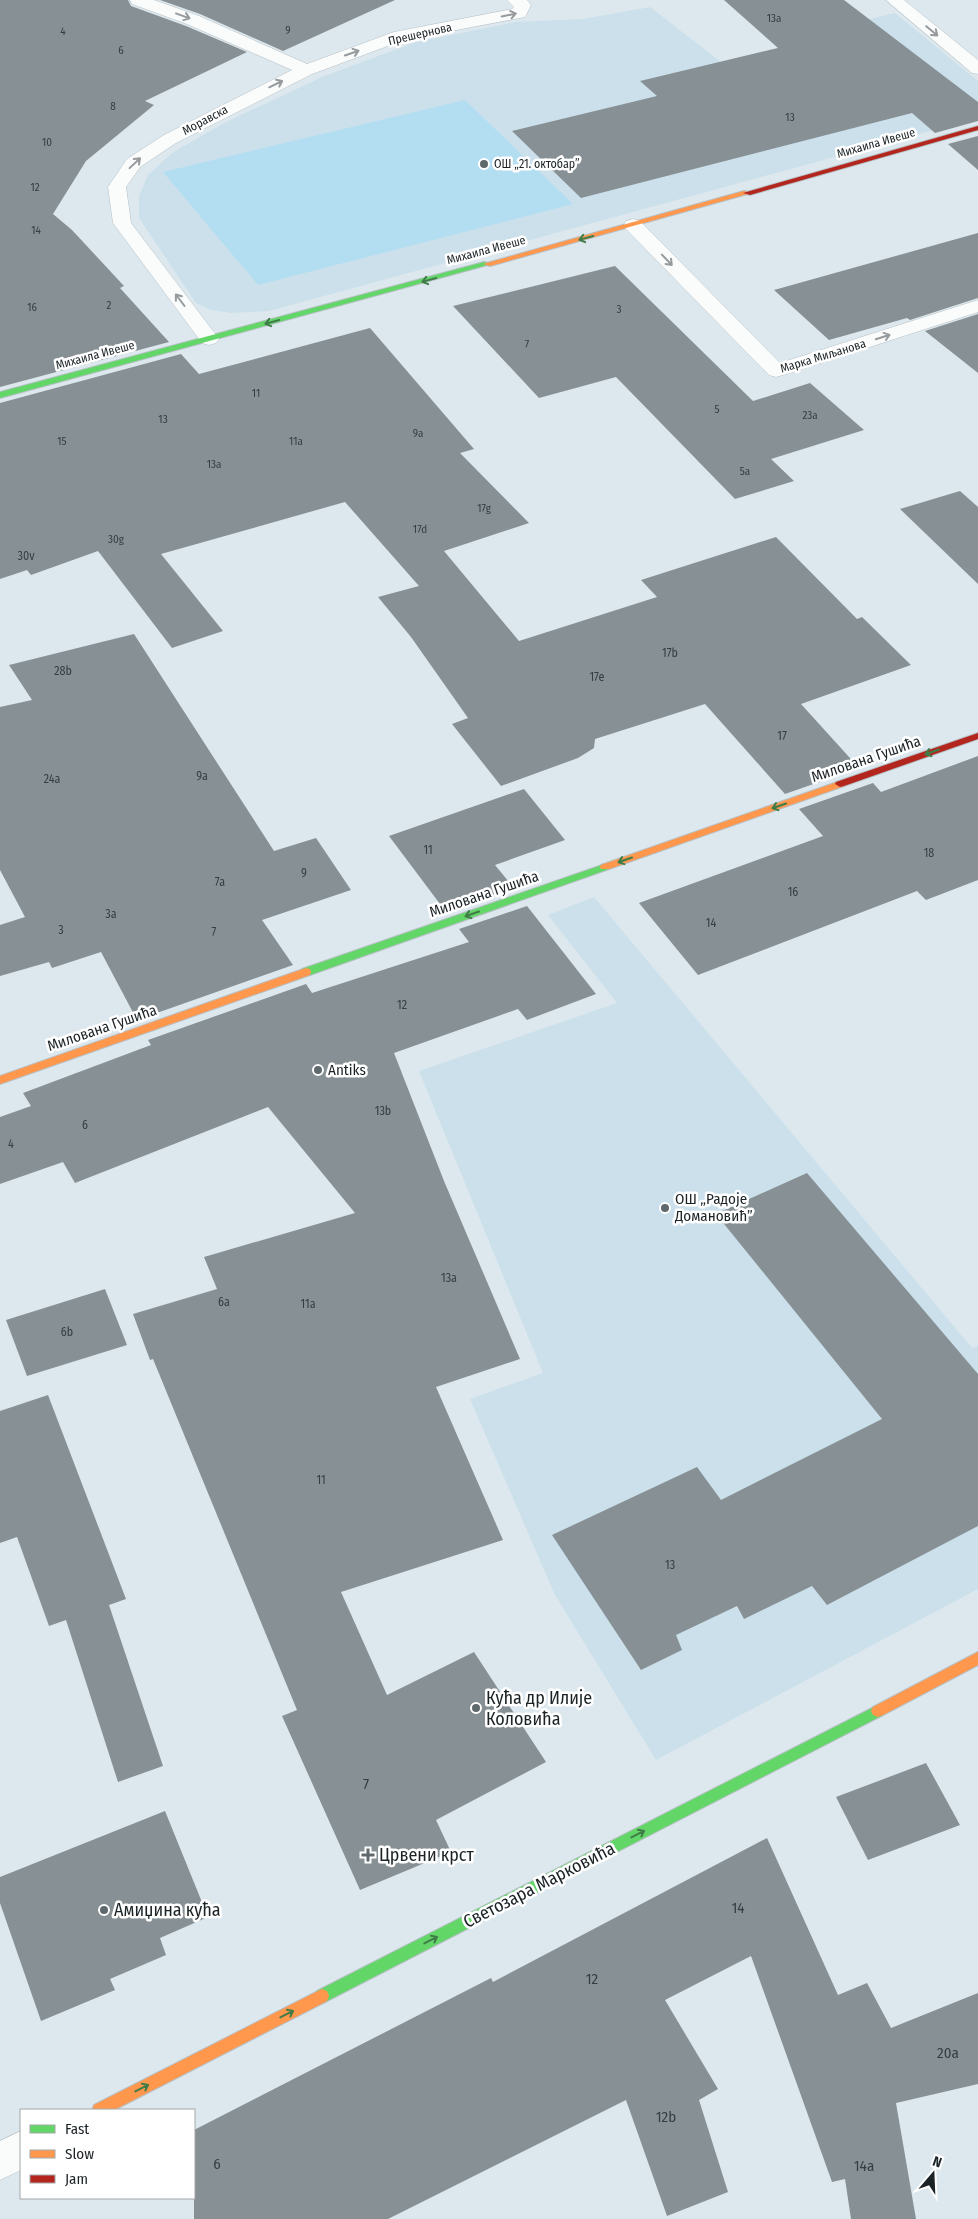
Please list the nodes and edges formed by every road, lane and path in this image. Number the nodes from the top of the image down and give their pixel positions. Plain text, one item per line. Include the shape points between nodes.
1 (138, 0) edge
2 (515, 0) edge
3 (894, 0) edge
4 (978, 69) edge
5 (306, 70) junction
6 (978, 128) edge
7 (633, 226) junction
8 (978, 306) edge
9 (209, 339) junction
10 (0, 394) edge
11 (978, 736) edge
12 (0, 1080) edge
13 (978, 1658) edge
14 (101, 2109) edge
15 (20, 2151) edge
16 (0, 2161) edge

1 -> 5 street via 194,20
5 -> 2 street, Прешернова via 400,36 519,13 523,5
3 -> 4 street
9 -> 5 street, Моравска via 122,223 117,187 133,163 170,139
6 - 7 street, Михаила Ивеше
7 -> 8 street, Марка Миљанова via 776,371
7 -> 9 street, Михаила Ивеше
9 - 10 street, Михаила Ивеше
11 -> 12 street, Милована Гушића
14 -> 13 street, Светозара Марковића
15 - 16 street

